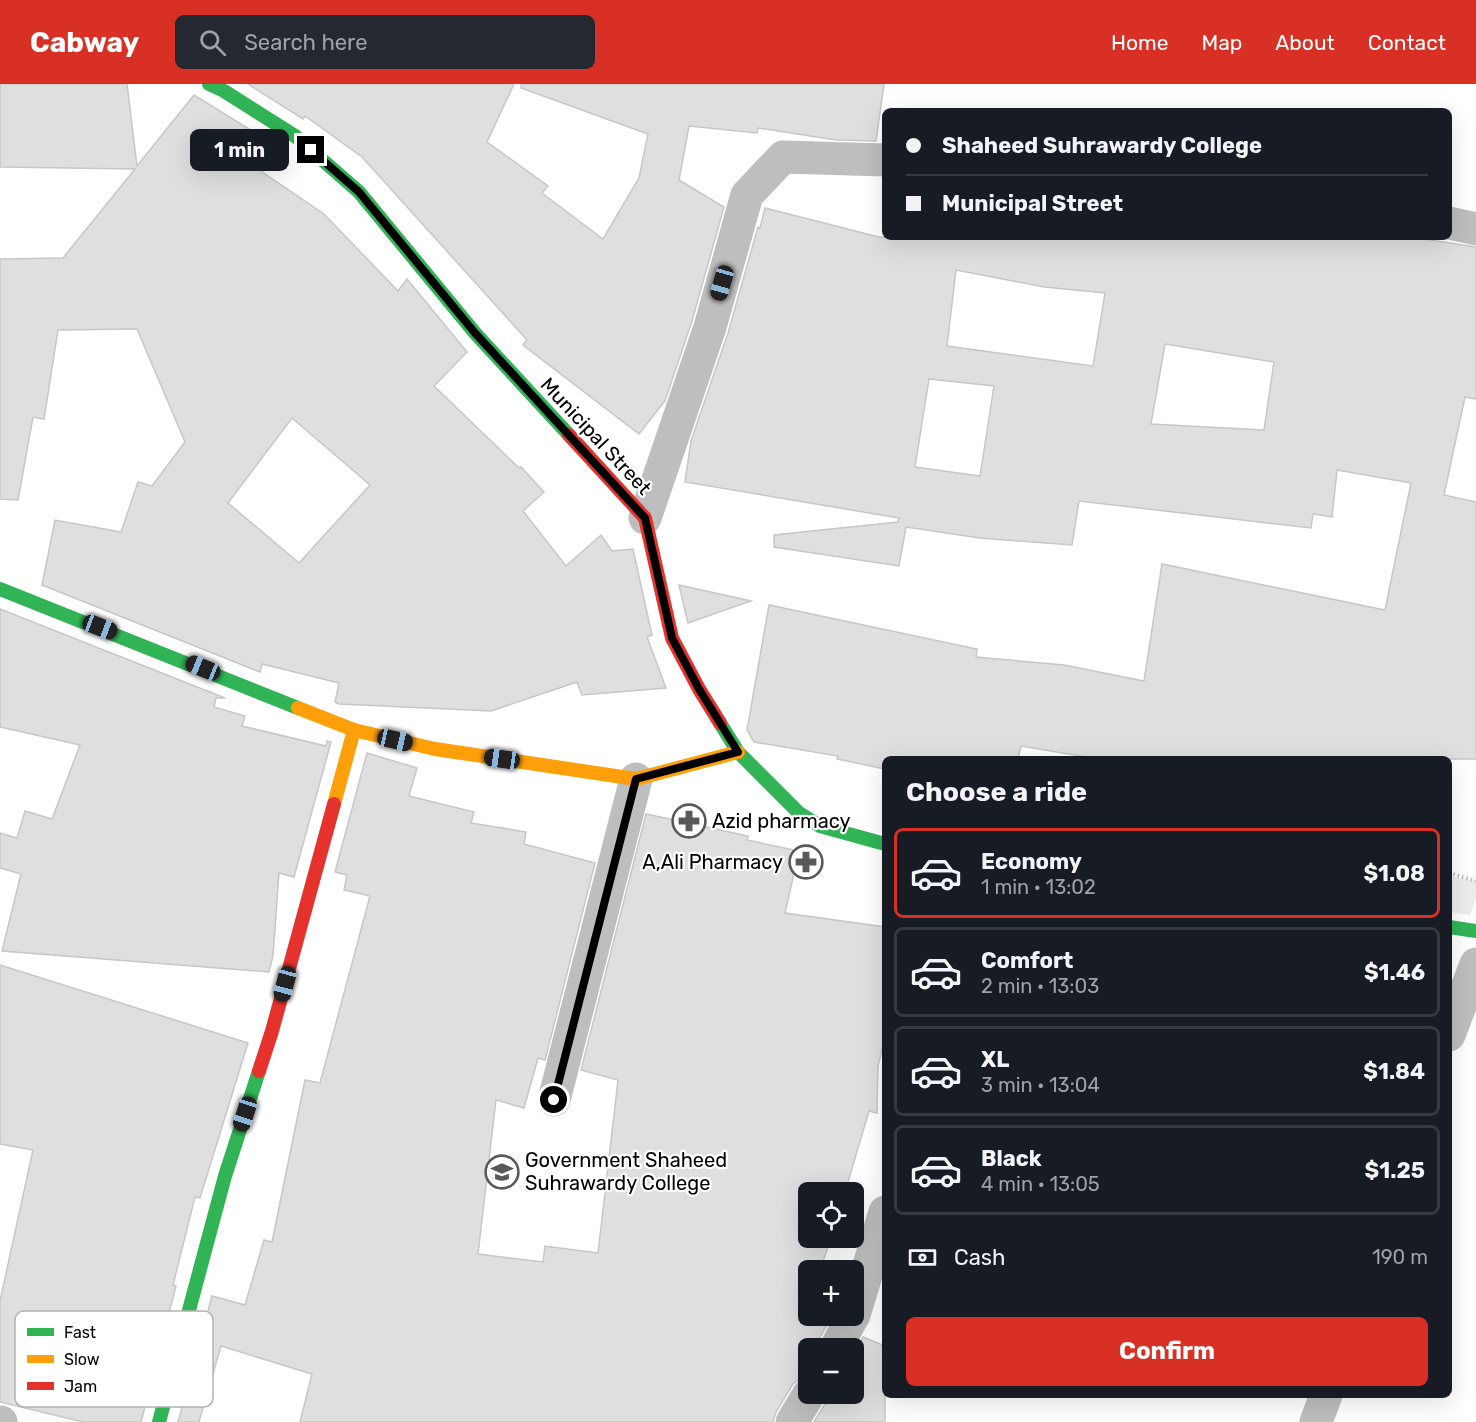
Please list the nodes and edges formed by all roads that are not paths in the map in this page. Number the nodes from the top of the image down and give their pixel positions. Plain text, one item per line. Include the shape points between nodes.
1 (209, 84) edge
2 (882, 160) edge
3 (1452, 224) edge
4 (1476, 229) edge
5 (645, 518) junction
6 (0, 589) edge
7 (354, 730) junction
8 (738, 752) junction
9 (636, 779) junction
10 (882, 843) edge
11 (1452, 927) edge
12 (1476, 931) edge
13 (1476, 964) edge
14 (1452, 1027) edge
15 (554, 1100) dead end
16 (882, 1222) edge
17 (864, 1280) edge
18 (189, 1311) edge
19 (1325, 1398) edge
20 (803, 1404) edge
21 (163, 1407) edge
22 (159, 1422) edge
23 (792, 1422) edge
24 (1316, 1422) edge

1 - 5 street, Municipal Street via 295,136 359,192 475,333
2 - 5 street via 783,157 747,195 710,327
3 - 4 street
5 - 8 street, Municipal Street via 672,638
6 - 7 street
7 - 9 street via 435,749
7 - 18 street via 272,1030 225,1176
8 - 9 street
8 - 10 street, Municipal Street via 799,813 847,836
9 - 15 street
11 - 12 street
13 - 14 street
16 - 17 street
19 - 24 street
20 - 23 street
21 - 22 street

